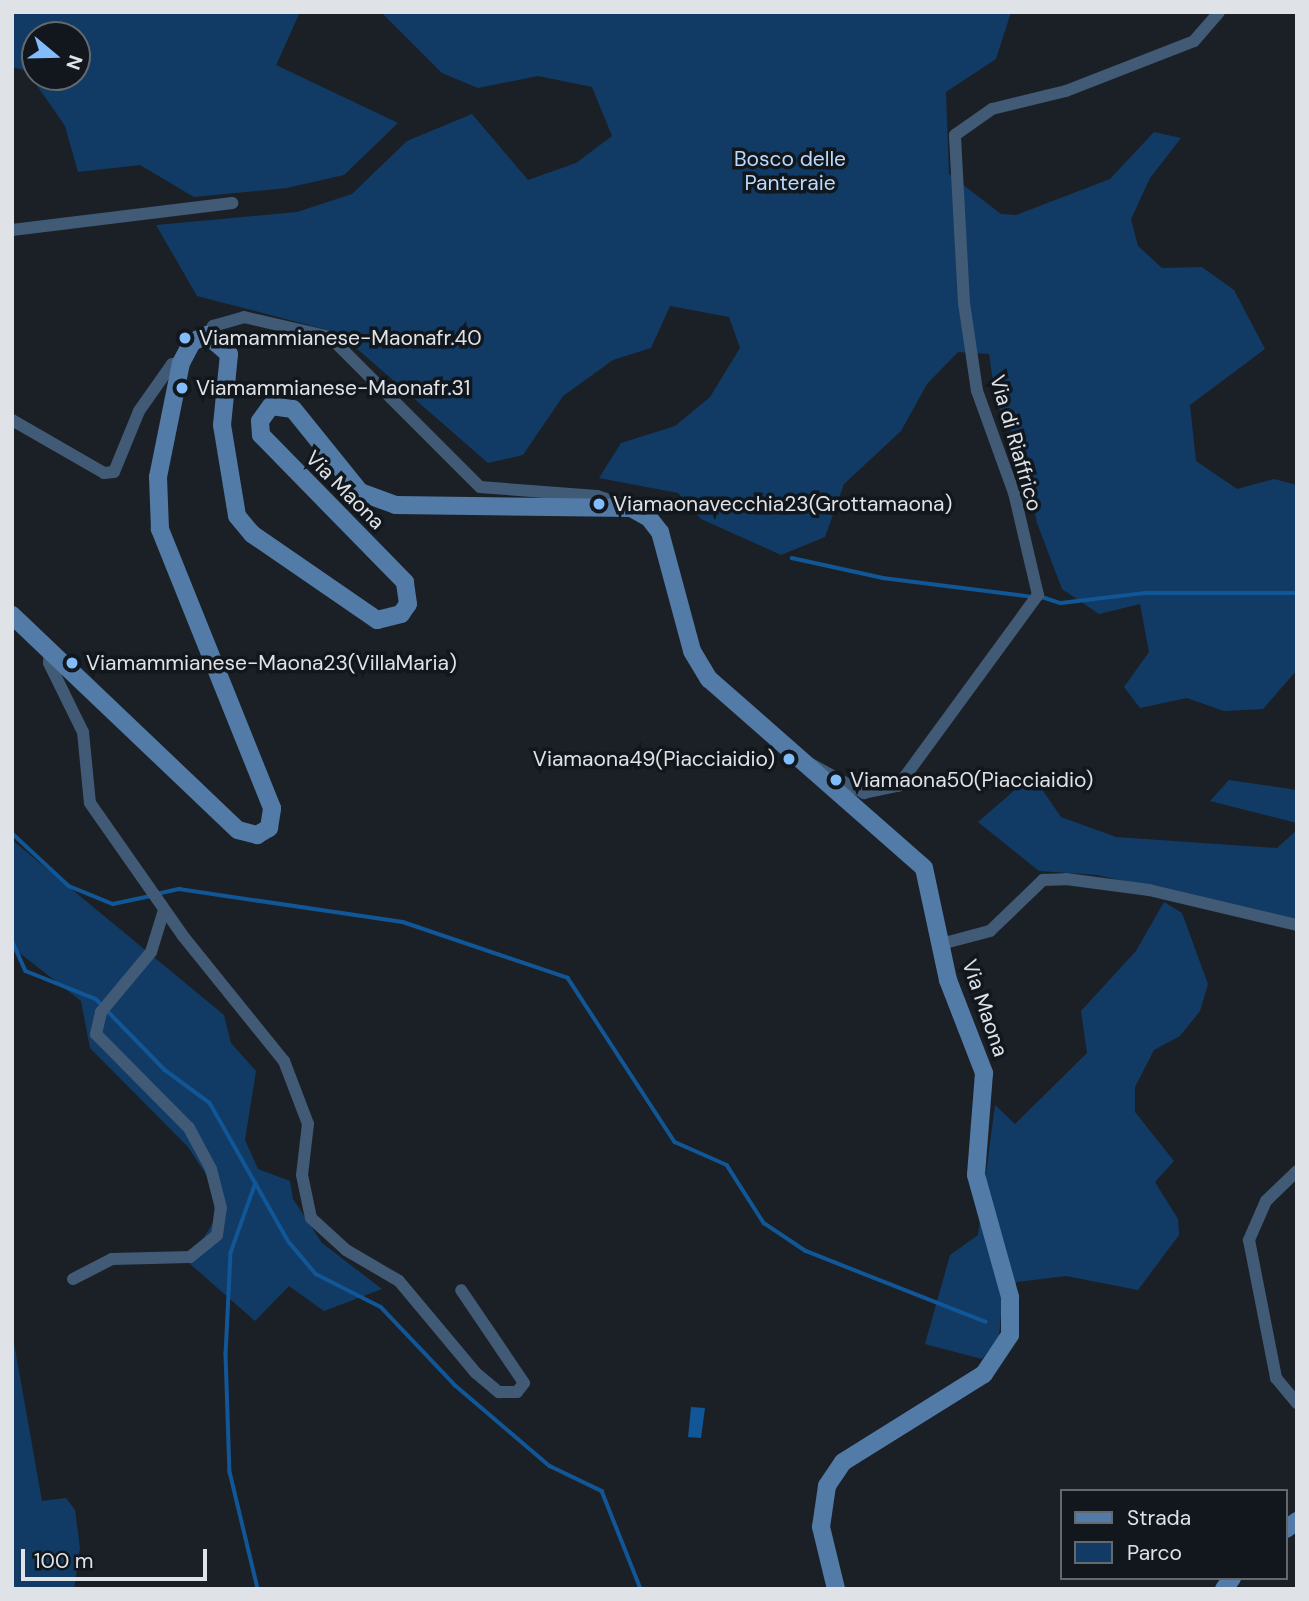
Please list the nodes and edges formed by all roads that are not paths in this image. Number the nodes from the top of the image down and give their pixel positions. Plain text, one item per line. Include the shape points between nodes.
1 (1219, 12) edge
2 (232, 203) dead end
3 (12, 230) edge
4 (207, 335) junction
5 (181, 363) junction
6 (12, 420) edge
7 (631, 508) junction
8 (12, 615) edge
9 (50, 651) junction
10 (809, 763) junction
11 (164, 910) junction
12 (1297, 925) edge
13 (941, 944) junction
14 (1297, 1171) edge
15 (73, 1279) dead end
16 (461, 1290) dead end
17 (1297, 1404) edge
18 (836, 1589) edge

1 - 10 street, Via di Riaffrico via 1194,41 1066,91 992,109 955,135 964,303 977,391 1014,493 1038,595 898,786 864,793
2 - 3 street
4 - 5 main road, Via Maona via 192,342
4 - 7 street, Via Maona via 213,326 244,317 330,337 480,487 597,496
4 - 7 main road, Via Maona via 229,354 222,425 237,516 252,534 377,620 401,614 408,604 405,582 261,435 260,421 271,406 293,409 360,492 395,505
5 - 6 street via 173,365 139,411 114,472 104,473
5 - 9 main road, Via Maona via 158,477 160,529 272,808 269,828 254,836 238,830
7 - 10 main road, Via Maona via 660,532 692,651 709,679
8 - 9 main road, Via Maona
9 - 11 street via 49,663 83,732 90,803
10 - 13 main road, Via Maona via 924,868
11 - 15 street via 151,952 101,1012 96,1034 189,1128 212,1169 221,1208 217,1235 190,1257 112,1259
11 - 16 street via 284,1061 308,1124 302,1175 311,1218 346,1250 399,1281 476,1373 499,1392 517,1392 524,1382
12 - 13 street via 1149,890 1043,880 990,931
13 - 18 main road, Via Maona via 984,1073 976,1175 1010,1297 1010,1335 984,1374 837,1470 827,1486 821,1527
14 - 17 street via 1266,1201 1249,1240 1276,1378

